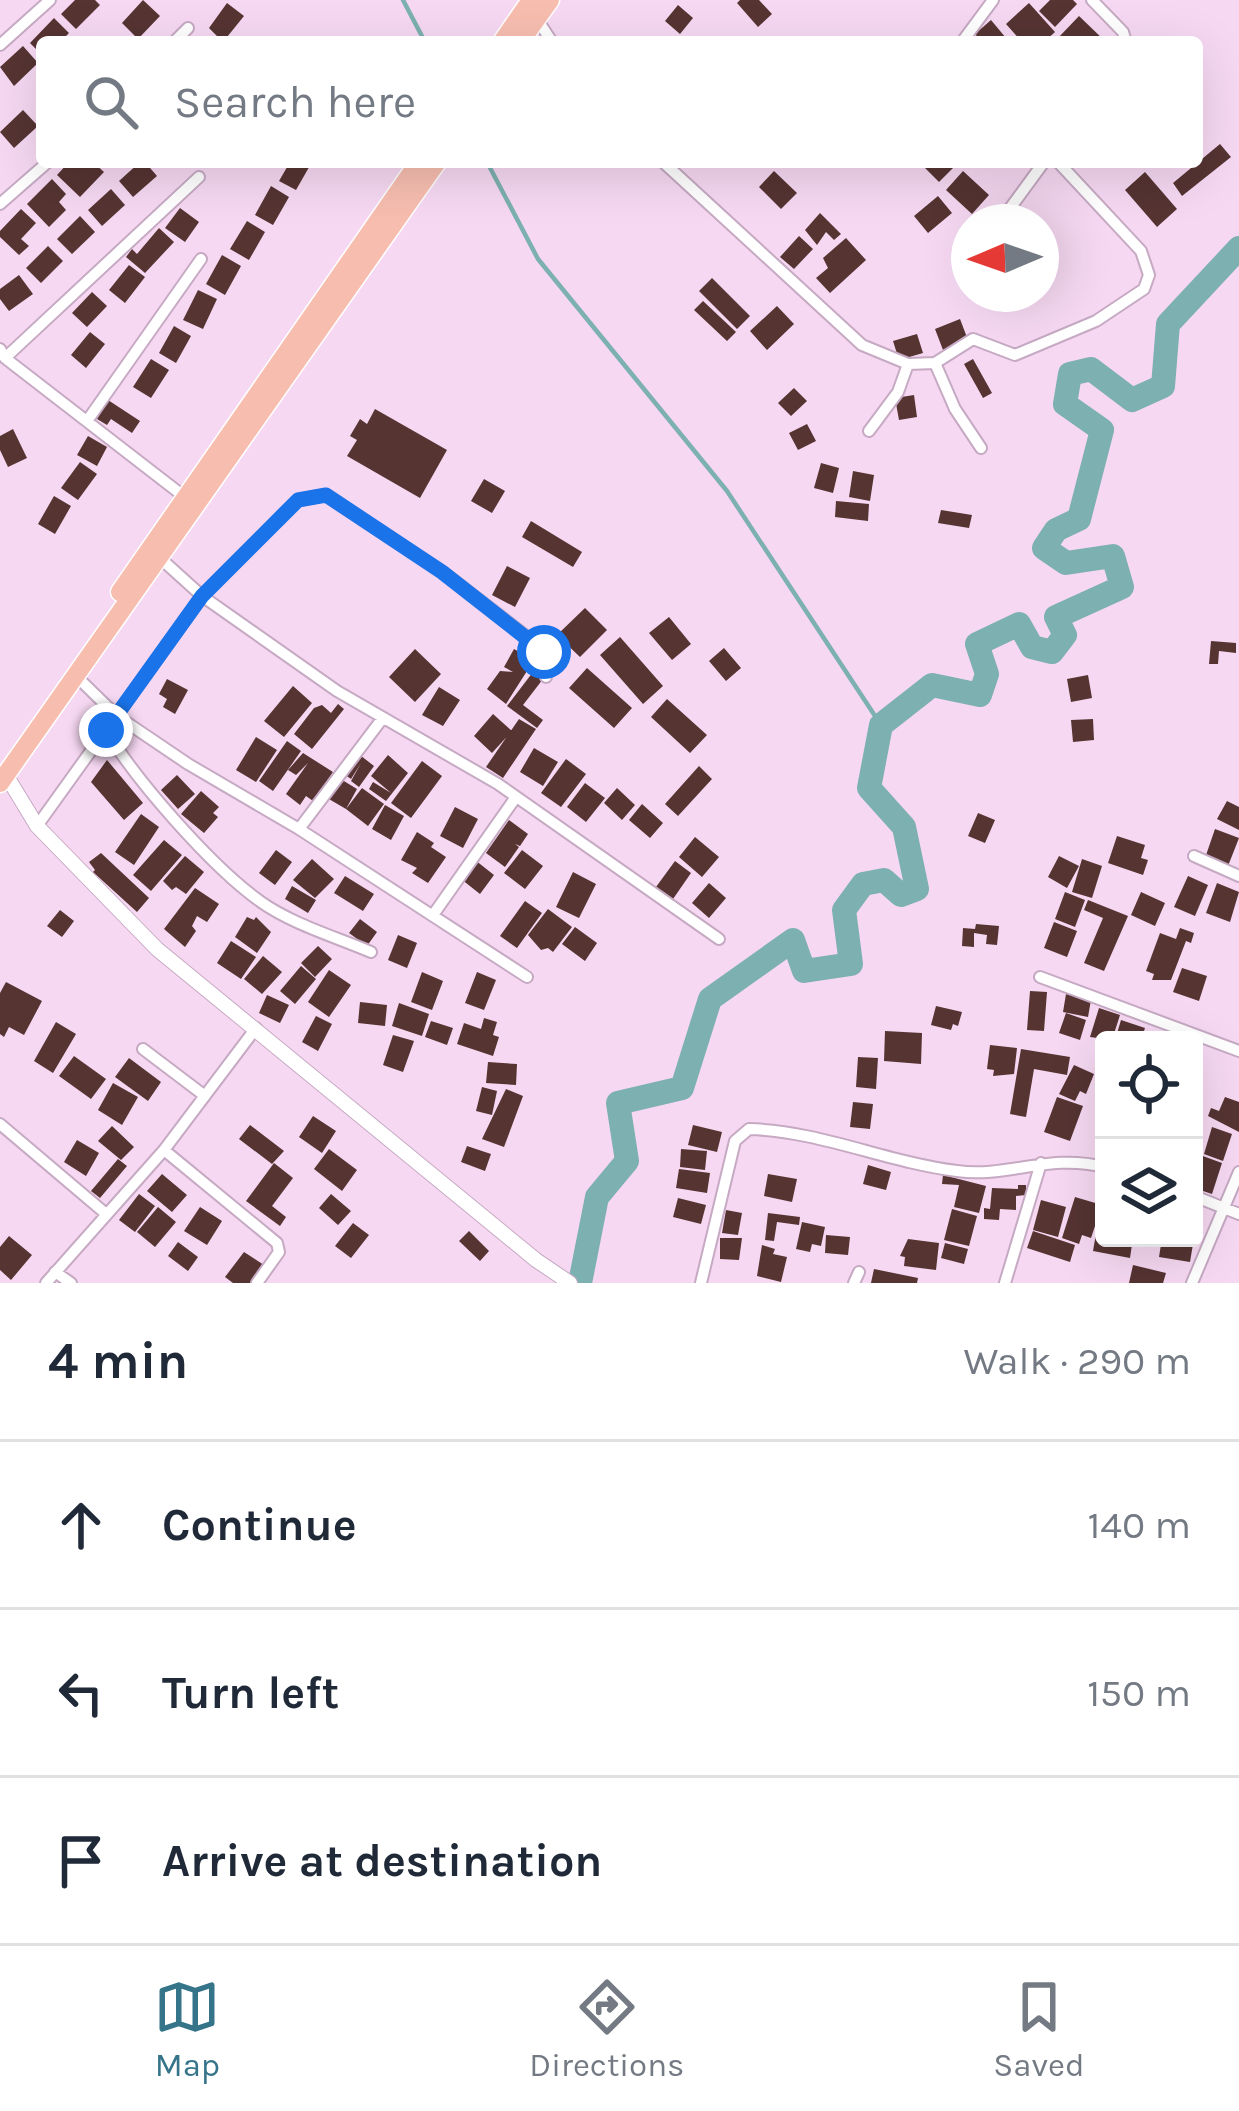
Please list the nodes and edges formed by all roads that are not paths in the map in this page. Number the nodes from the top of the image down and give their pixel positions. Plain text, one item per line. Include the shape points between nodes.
1 (50, 0) edge
2 (550, 0) edge
3 (993, 0) edge
4 (1092, 0) edge
5 (534, 9) edge
6 (188, 28) dead end
7 (180, 36) edge
8 (508, 36) edge
9 (549, 36) edge
10 (966, 36) edge
11 (1125, 36) edge
12 (0, 45) edge
13 (41, 168) edge
14 (415, 168) edge
15 (432, 168) edge
16 (669, 168) edge
17 (1040, 168) edge
18 (1064, 168) edge
19 (199, 177) dead end
20 (0, 204) edge
21 (1013, 204) edge
22 (201, 260) dead end
23 (2, 354) edge
24 (934, 363) junction
25 (908, 364) junction
26 (87, 421) junction
27 (869, 431) dead end
28 (981, 448) dead end
29 (186, 498) junction
30 (160, 558) junction
31 (202, 596) junction
32 (76, 676) junction
33 (546, 677) dead end
34 (117, 716) junction
35 (382, 719) junction
36 (106, 730) junction
37 (1, 770) edge
38 (516, 797) junction
39 (37, 826) junction
40 (299, 829) junction
41 (1194, 856) dead end
42 (1239, 876) edge
43 (433, 914) junction
44 (719, 939) dead end
45 (370, 952) dead end
46 (527, 976) dead end
47 (1040, 977) dead end
48 (256, 1028) junction
49 (143, 1049) dead end
50 (1239, 1051) edge
51 (205, 1096) junction
52 (0, 1124) edge
53 (164, 1150) junction
54 (1041, 1163) junction
55 (1095, 1165) edge
56 (1239, 1172) edge
57 (1203, 1199) edge
58 (1225, 1207) junction
59 (105, 1213) junction
60 (1239, 1214) edge
61 (55, 1272) junction
62 (46, 1283) edge
63 (71, 1283) edge
64 (257, 1283) edge
65 (570, 1283) edge
66 (700, 1283) edge
67 (1005, 1283) edge
68 (1192, 1283) edge

1 - 12 street
2 - 5 main road
3 - 10 street
4 - 11 street
5 - 8 main road
5 - 9 street
6 - 7 street
13 - 20 street
14 - 29 main road
15 - 30 main road
16 - 25 street via 853,339
17 - 21 street
18 - 24 street via 1141,251 1149,275 1144,289 1096,321 1015,355 973,339
19 - 23 street
22 - 26 street
23 - 26 street
24 - 25 street
24 - 28 street
25 - 27 street
26 - 29 street
29 - 37 main road
30 - 31 street
30 - 32 main road
31 - 33 street via 298,500 326,495 539,646
31 - 34 street
31 - 35 street
32 - 34 street
32 - 37 main road
34 - 36 street
34 - 40 street
35 - 38 street
35 - 40 street
36 - 39 street
36 - 45 street via 128,766 263,904
37 - 39 street
38 - 43 street
38 - 44 street
39 - 48 street via 158,950
40 - 43 street
41 - 42 street
43 - 46 street
47 - 50 street
48 - 51 street
48 - 65 street
49 - 51 street
51 - 53 street
52 - 59 street
53 - 59 street
53 - 64 street via 277,1243 280,1252
54 - 55 street
54 - 66 street via 955,1171 802,1133 749,1129 735,1142
54 - 67 street
56 - 58 street
57 - 58 street
58 - 60 street
58 - 68 street
59 - 61 street
61 - 62 street
61 - 63 street

